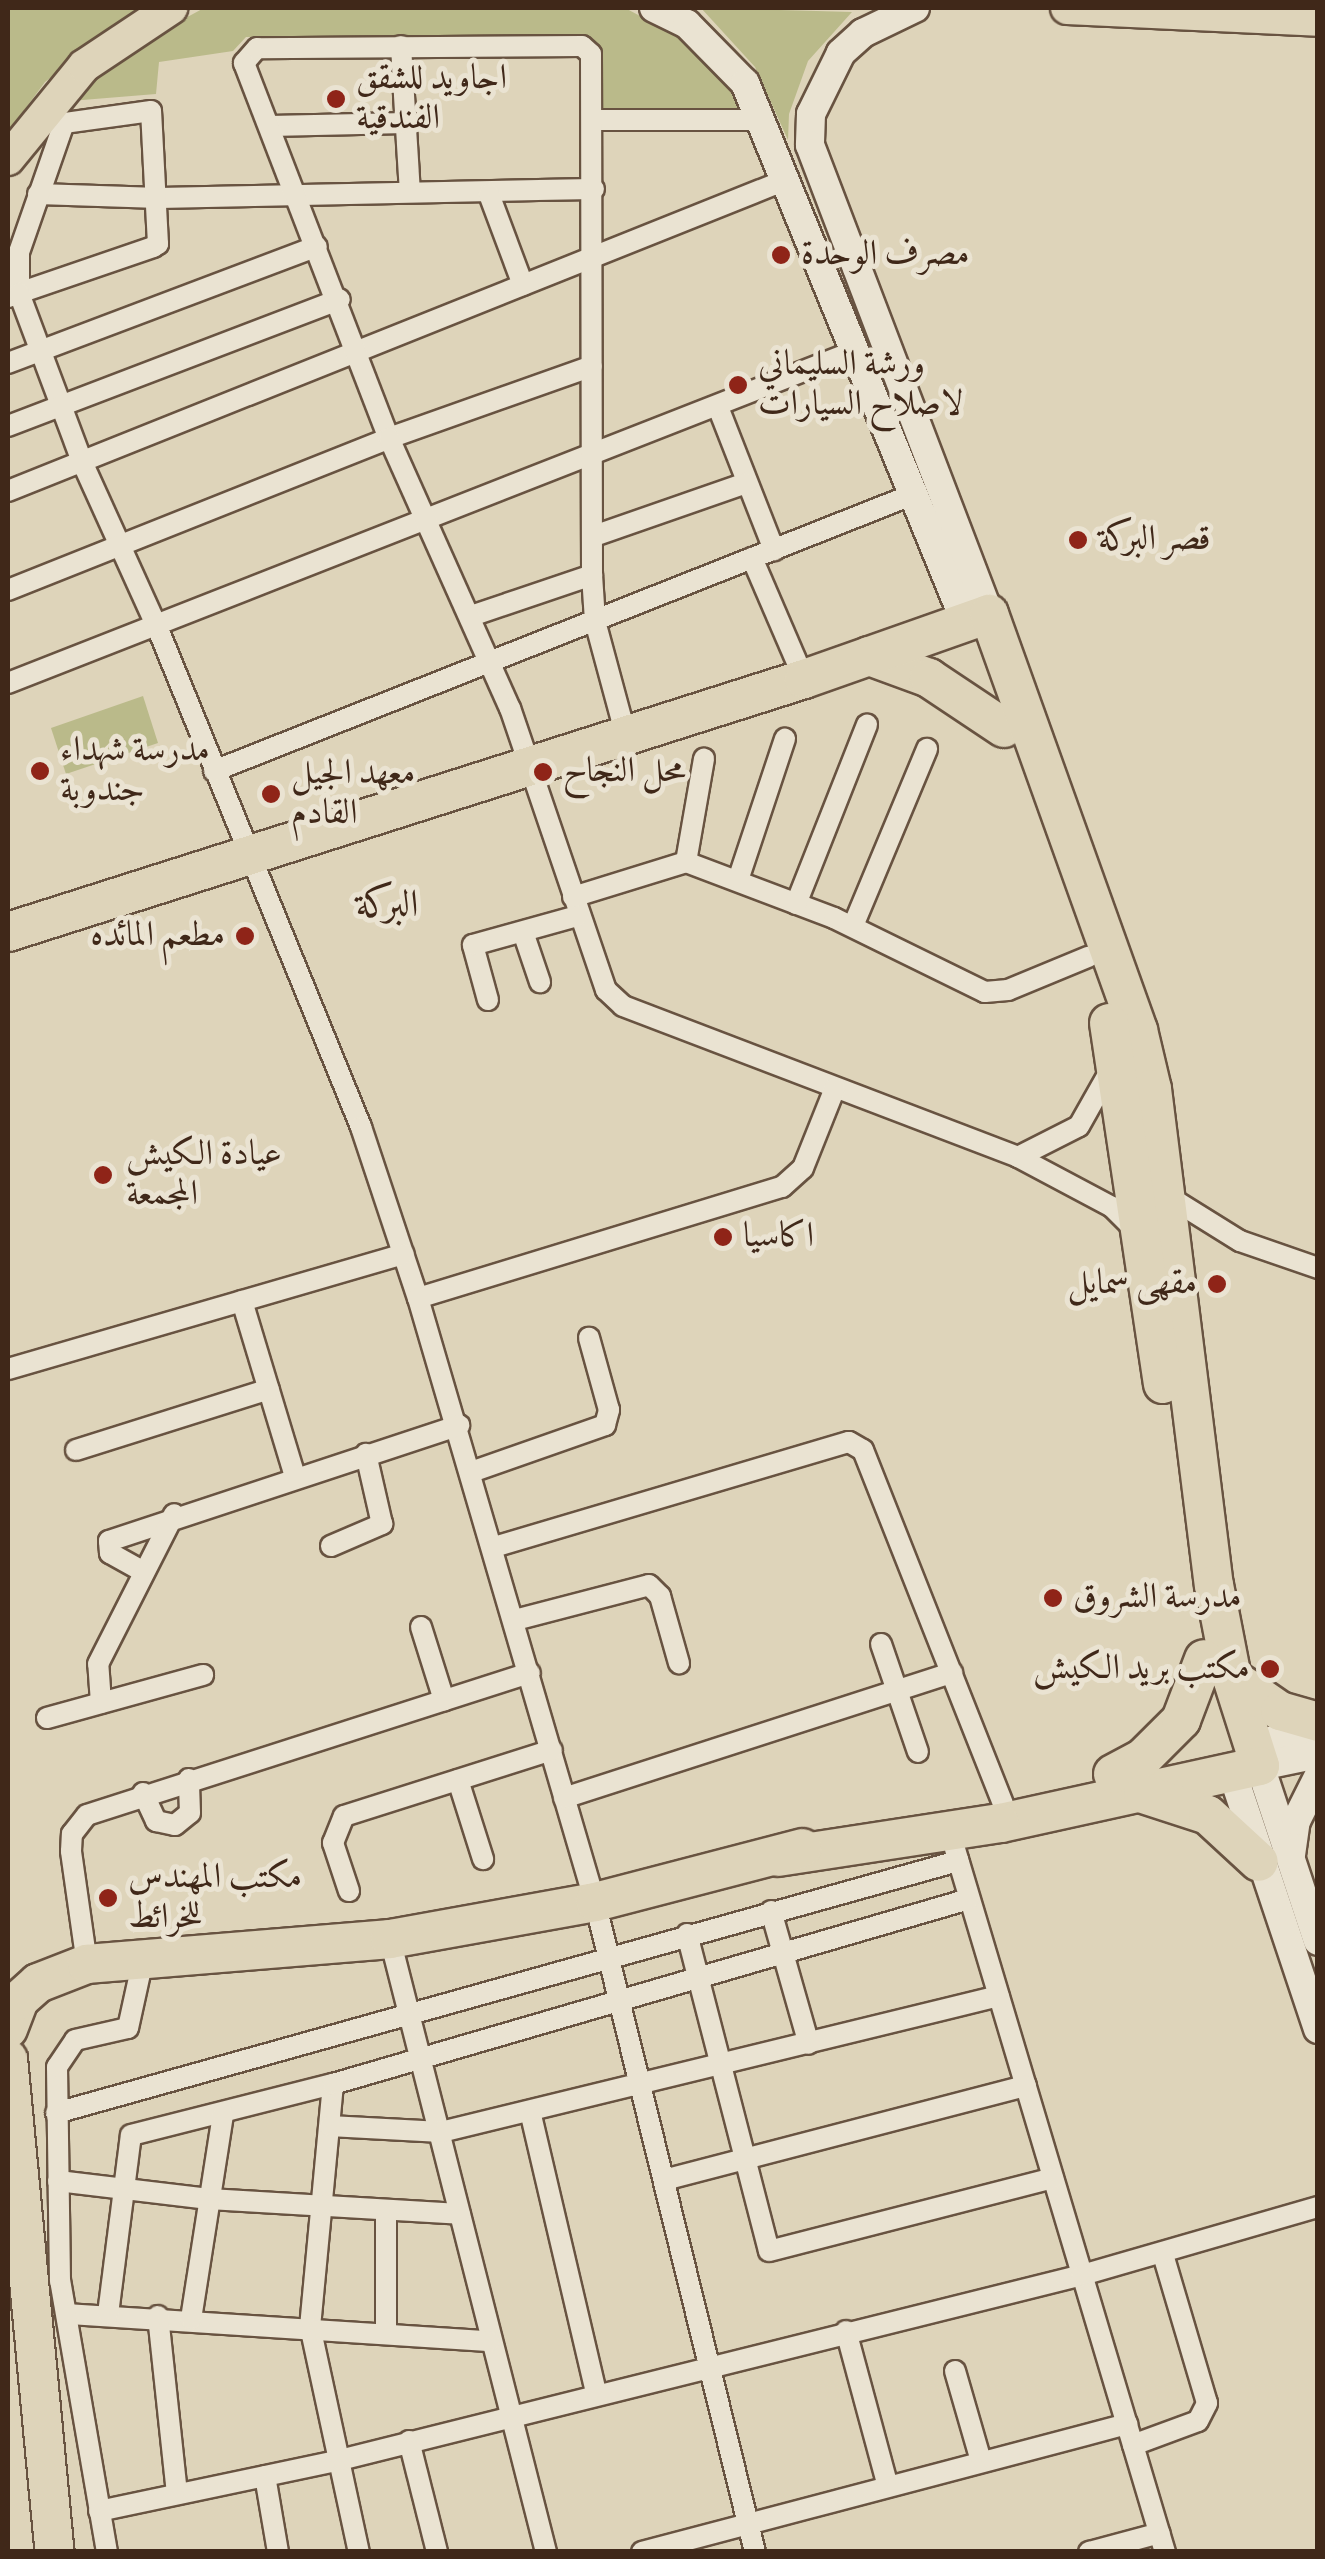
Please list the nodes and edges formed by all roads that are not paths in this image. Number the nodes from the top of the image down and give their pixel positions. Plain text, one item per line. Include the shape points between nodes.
1 (171, 8) edge
2 (654, 8) edge
3 (914, 8) edge
4 (1067, 8) edge
5 (1318, 20) edge
6 (401, 46) junction
7 (593, 120) junction
8 (764, 120) junction
9 (406, 123) junction
10 (270, 126) junction
11 (8, 158) edge
12 (788, 179) junction
13 (594, 189) junction
14 (410, 192) junction
15 (38, 194) junction
16 (489, 194) junction
17 (300, 195) junction
18 (160, 198) junction
19 (317, 246) junction
20 (594, 256) junction
21 (524, 285) junction
22 (13, 296) edge
23 (340, 299) junction
24 (39, 350) junction
25 (856, 350) junction
26 (359, 352) junction
27 (8, 363) edge
28 (592, 366) junction
29 (62, 405) junction
30 (718, 407) junction
31 (8, 426) edge
32 (389, 438) junction
33 (592, 458) junction
34 (83, 464) junction
35 (746, 483) junction
36 (8, 492) edge
37 (914, 494) junction
38 (427, 518) junction
39 (594, 536) junction
40 (121, 546) junction
41 (774, 550) junction
42 (752, 558) junction
43 (592, 575) junction
44 (8, 590) edge
45 (471, 616) junction
46 (977, 618) junction
47 (595, 621) junction
48 (158, 629) junction
49 (869, 656) junction
50 (491, 659) junction
51 (804, 679) junction
52 (8, 683) edge
53 (867, 725) dead end
54 (1004, 728) junction
55 (626, 736) junction
56 (785, 739) dead end
57 (927, 749) dead end
58 (704, 759) dead end
59 (533, 767) junction
60 (214, 770) junction
61 (250, 854) junction
62 (686, 862) junction
63 (738, 880) junction
64 (796, 904) junction
65 (575, 906) junction
66 (852, 926) junction
67 (8, 932) edge
68 (524, 932) junction
69 (1088, 957) junction
70 (540, 982) dead end
71 (488, 1000) dead end
72 (1118, 1052) junction
73 (836, 1088) junction
74 (1018, 1157) junction
75 (1166, 1195) junction
76 (1143, 1242) junction
77 (404, 1254) junction
78 (1318, 1268) edge
79 (418, 1298) junction
80 (242, 1301) junction
81 (589, 1338) dead end
82 (8, 1370) edge
83 (269, 1389) junction
84 (459, 1425) junction
85 (76, 1450) dead end
86 (366, 1454) junction
87 (474, 1472) junction
88 (295, 1476) junction
89 (174, 1514) junction
90 (331, 1546) dead end
91 (494, 1547) junction
92 (144, 1572) junction
93 (515, 1620) junction
94 (421, 1628) dead end
95 (881, 1644) dead end
96 (679, 1663) dead end
97 (1218, 1668) junction
98 (530, 1673) junction
99 (952, 1673) junction
100 (203, 1675) dead end
101 (898, 1690) junction
102 (444, 1700) junction
103 (100, 1703) junction
104 (47, 1718) dead end
105 (1318, 1726) edge
106 (552, 1750) junction
107 (918, 1752) dead end
108 (1318, 1754) edge
109 (1243, 1759) junction
110 (1318, 1777) edge
111 (189, 1778) junction
112 (458, 1780) junction
113 (1124, 1783) junction
114 (143, 1793) junction
115 (564, 1798) junction
116 (1003, 1803) junction
117 (951, 1836) junction
118 (484, 1859) dead end
119 (1275, 1864) junction
120 (350, 1891) dead end
121 (970, 1899) junction
122 (595, 1902) junction
123 (771, 1912) junction
124 (688, 1934) junction
125 (390, 1940) junction
126 (1318, 1941) edge
127 (783, 1952) junction
128 (609, 1956) junction
129 (143, 1960) junction
130 (88, 1964) junction
131 (700, 1975) junction
132 (999, 1996) junction
133 (620, 2000) junction
134 (406, 2010) junction
135 (13, 2015) edge
136 (1318, 2029) edge
137 (809, 2044) junction
138 (8, 2058) edge
139 (420, 2058) junction
140 (724, 2066) junction
141 (334, 2084) junction
142 (640, 2084) junction
143 (1026, 2086) junction
144 (530, 2111) junction
145 (56, 2113) junction
146 (224, 2114) junction
147 (330, 2126) junction
148 (441, 2132) junction
149 (746, 2159) junction
150 (1053, 2178) junction
151 (664, 2180) junction
152 (58, 2182) junction
153 (119, 2188) junction
154 (209, 2200) junction
155 (318, 2207) junction
156 (1318, 2207) edge
157 (386, 2211) junction
158 (460, 2214) junction
159 (1163, 2254) junction
160 (1082, 2275) junction
161 (68, 2314) junction
162 (108, 2314) junction
163 (158, 2316) junction
164 (190, 2320) junction
165 (310, 2326) junction
166 (846, 2331) junction
167 (386, 2334) junction
168 (489, 2341) junction
169 (709, 2365) junction
170 (955, 2371) dead end
171 (596, 2393) junction
172 (510, 2414) junction
173 (1130, 2435) junction
174 (408, 2442) junction
175 (340, 2460) junction
176 (981, 2462) junction
177 (265, 2476) junction
178 (886, 2483) junction
179 (177, 2494) junction
180 (99, 2511) junction
181 (748, 2522) junction
182 (1162, 2542) edge
183 (55, 2552) edge
184 (107, 2552) edge
185 (278, 2552) edge
186 (359, 2552) edge
187 (437, 2552) edge
188 (546, 2552) edge
189 (642, 2552) edge
190 (755, 2552) edge
191 (1089, 2552) edge

1 - 11 main road via 84,66
2 - 8 main road via 720,52
3 - 46 main road via 863,33 842,53 811,114 810,146
4 - 5 main road
6 - 7 street via 582,46 591,54
6 - 9 street
6 - 10 street via 257,48 244,63
7 - 8 street
7 - 13 street
8 - 12 main road
9 - 10 street
9 - 14 street
10 - 17 street
12 - 20 street
12 - 25 main road
13 - 16 street
13 - 20 street
14 - 16 street
14 - 17 street
15 - 18 street
15 - 18 street via 68,119 147,110 157,120
15 - 22 street
16 - 21 street
17 - 18 street
17 - 19 street
18 - 22 street via 158,244
19 - 23 street
19 - 24 street
20 - 21 street
20 - 28 street
21 - 26 street
22 - 24 street
23 - 26 street
23 - 29 street
24 - 27 street
24 - 29 street
25 - 30 street
25 - 37 main road
26 - 32 street
26 - 34 street
28 - 32 street
28 - 33 street
29 - 31 street
29 - 34 street
30 - 33 street
30 - 35 street
32 - 38 street
32 - 40 street
33 - 38 street
33 - 39 street
34 - 36 street
34 - 40 street
35 - 39 street
35 - 41 street
37 - 41 street
37 - 46 main road
38 - 45 street
38 - 48 street
39 - 43 street
40 - 44 street
40 - 48 street
41 - 42 street
42 - 47 street
42 - 51 street
43 - 45 street
43 - 47 street
45 - 50 street
46 - 49 highway
46 - 54 highway
46 - 75 highway via 1125,985 1152,1089
47 - 50 street
47 - 55 street
48 - 52 street
48 - 60 street
49 - 51 highway
49 - 54 highway via 929,678
50 - 59 street
50 - 60 street
51 - 55 highway
53 - 64 street
54 - 69 highway
55 - 59 highway
56 - 63 street
57 - 66 street
58 - 62 street
59 - 61 highway
59 - 65 street
60 - 61 street
61 - 67 highway
61 - 77 street via 361,1127
62 - 63 street
62 - 65 street
63 - 64 street
64 - 66 street
65 - 68 street
65 - 73 street via 606,990 623,1006
66 - 69 street via 985,992 1008,990
68 - 70 street
68 - 71 street via 473,945
69 - 72 highway
72 - 74 street via 1078,1126
72 - 76 highway
73 - 74 street
73 - 79 street via 803,1168 782,1187
74 - 76 street via 1112,1207
75 - 78 street via 1240,1241
75 - 97 highway
76 - 97 highway
77 - 79 street
77 - 80 street
79 - 84 street
80 - 82 street
80 - 83 street
81 - 87 street via 609,1410 605,1425
83 - 85 street
83 - 88 street
84 - 86 street
84 - 87 street
86 - 88 street
86 - 90 street via 382,1524
87 - 91 street
88 - 89 street
89 - 92 street
89 - 92 street via 109,1540 110,1553
91 - 93 street
91 - 99 street via 849,1442 863,1450
92 - 103 street via 98,1664
93 - 96 street via 649,1585 660,1596
93 - 98 street
94 - 102 street
95 - 101 street
97 - 105 highway via 1280,1711
97 - 109 highway
97 - 113 highway via 1182,1720
98 - 102 street
98 - 106 street
99 - 101 street
99 - 116 street
100 - 103 street
101 - 107 street
101 - 115 street
102 - 111 street
103 - 104 street
105 - 109 main road
106 - 112 street
106 - 115 street
108 - 109 main road
109 - 113 highway
109 - 119 main road
110 - 119 main road
111 - 114 street
111 - 114 street via 190,1813 175,1826 156,1821
112 - 118 street
112 - 120 street via 337,1822 332,1844
113 - 116 highway
113 - 117 highway
113 - 119 highway via 1208,1816
114 - 130 street via 93,1811 72,1834
115 - 122 street
116 - 117 highway
117 - 121 street
117 - 122 highway via 779,1857
117 - 123 street
119 - 126 main road
119 - 136 main road
121 - 127 street
121 - 132 street
122 - 125 highway
122 - 128 street
123 - 124 street
123 - 127 street
124 - 128 street
124 - 131 street
125 - 129 highway
125 - 134 street
127 - 131 street
127 - 137 street
128 - 133 street
128 - 134 street
129 - 130 highway
129 - 145 street via 128,2028 75,2040 63,2050
130 - 135 highway via 62,1970
131 - 133 street
131 - 140 street
132 - 137 street
132 - 143 street
133 - 139 street
133 - 142 street
134 - 139 street
134 - 145 street
137 - 140 street
138 - 183 highway
139 - 141 street
139 - 148 street
140 - 142 street
140 - 149 street
141 - 146 street
141 - 147 street
142 - 144 street
142 - 151 street
143 - 149 street
143 - 150 street
144 - 148 street
144 - 171 street
145 - 152 street
146 - 153 street via 128,2137
146 - 154 street
147 - 148 street
147 - 155 street
148 - 158 street
149 - 150 street via 770,2251
149 - 151 street
150 - 160 street
151 - 169 street
152 - 153 street
152 - 161 street via 60,2281
153 - 154 street
153 - 162 street
154 - 155 street
154 - 164 street
155 - 157 street
155 - 165 street
156 - 159 street
157 - 158 street
157 - 167 street
158 - 168 street
159 - 160 street
159 - 173 street via 1207,2402 1198,2421
160 - 166 street
160 - 173 street
161 - 162 street
161 - 180 street
162 - 163 street
163 - 164 street
163 - 179 street
164 - 165 street
165 - 167 street
165 - 175 street
166 - 169 street
166 - 178 street
167 - 168 street
168 - 172 street
169 - 171 street
169 - 181 street
170 - 176 street
171 - 172 street
172 - 174 street
172 - 188 street
173 - 176 street
173 - 182 street
174 - 175 street
174 - 187 street
175 - 177 street
175 - 186 street
176 - 178 street
177 - 179 street
177 - 185 street
178 - 181 street
179 - 180 street
180 - 184 street
181 - 189 street
181 - 190 street
182 - 191 street

